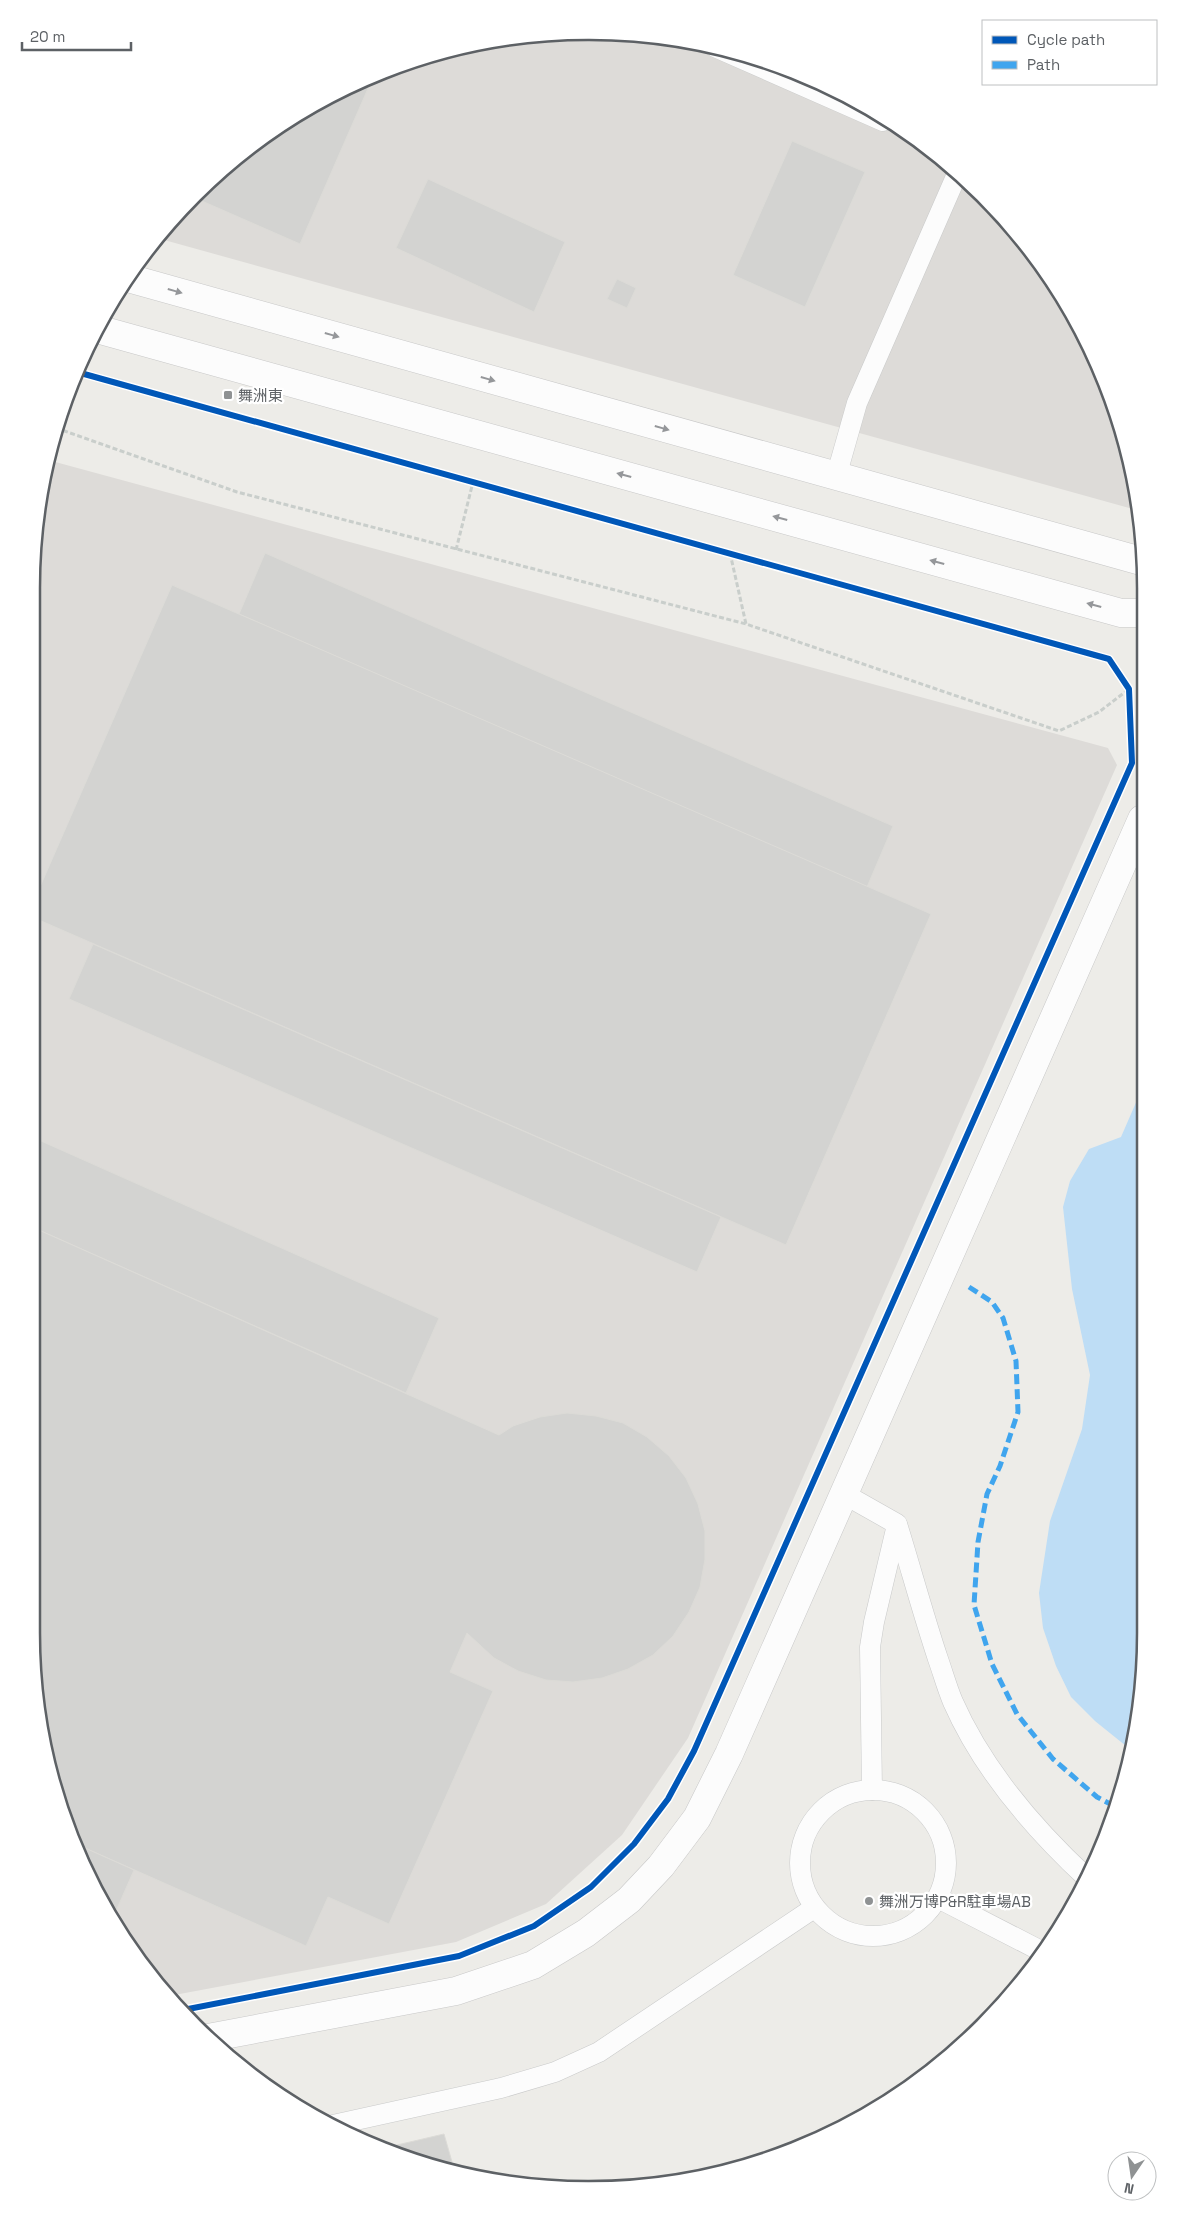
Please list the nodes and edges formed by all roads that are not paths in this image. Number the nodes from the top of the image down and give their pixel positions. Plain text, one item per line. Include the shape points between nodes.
1 (765, 69) edge
2 (849, 106) edge
3 (954, 180) edge
4 (135, 280) edge
5 (104, 331) edge
6 (836, 477) junction
7 (1136, 559) edge
8 (1137, 613) edge
9 (1137, 830) edge
10 (844, 1494) junction
11 (897, 1524) junction
12 (872, 1790) junction
13 (1081, 1873) edge
14 (938, 1898) junction
15 (814, 1908) junction
16 (1037, 1949) edge
17 (218, 2036) edge
18 (343, 2123) edge

1 - 2 lane
3 - 6 lane via 857,403
4 -> 6 street
8 -> 5 street via 1121,613
6 - 7 street
9 - 10 street
10 - 11 lane
10 - 17 street via 729,1754 697,1818 661,1866 628,1900 586,1933 533,1965 456,1991
11 - 12 lane via 870,1647
11 - 13 lane via 953,1702 976,1747 1052,1846
12 - 14 lane via 893,1793 913,1802 930,1816 941,1835 946,1855 946,1877
12 - 15 lane via 849,1794 829,1805 809,1828 800,1864 803,1888
14 - 15 lane via 917,1922 903,1930 880,1936 855,1935 832,1924
14 - 16 lane
15 - 18 lane via 600,2052 555,2072 501,2088

